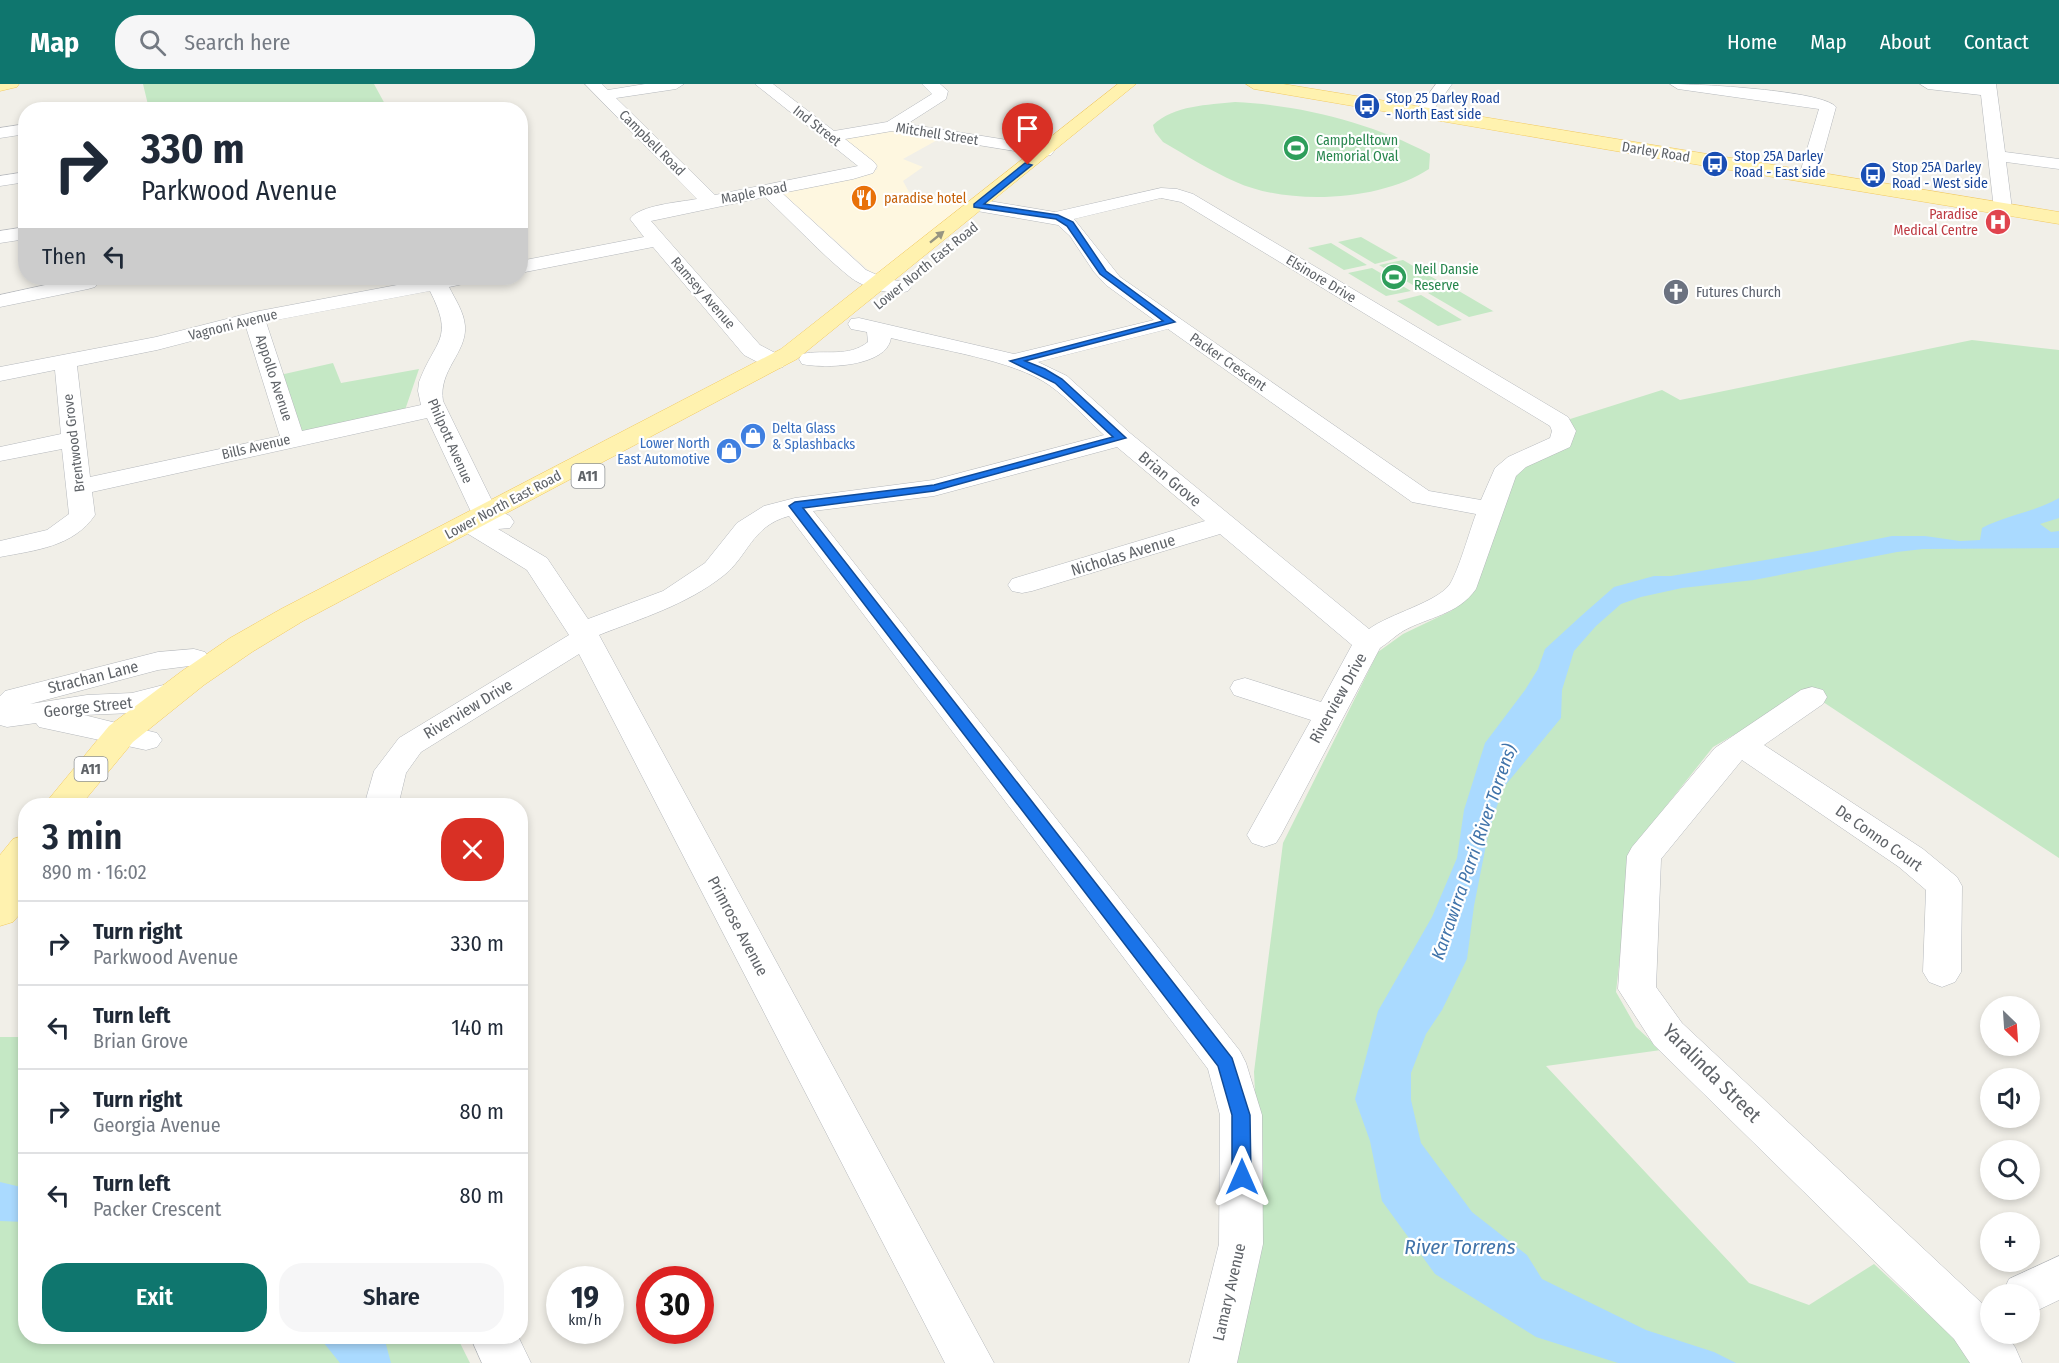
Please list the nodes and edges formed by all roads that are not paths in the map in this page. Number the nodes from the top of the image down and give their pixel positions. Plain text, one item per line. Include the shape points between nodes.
1 (11, 84) edge
2 (676, 84) edge
3 (763, 84) edge
4 (930, 84) edge
5 (1128, 84) edge
6 (1148, 84) edge
7 (1254, 84) edge
8 (1292, 84) edge
9 (1443, 84) edge
10 (1678, 84) edge
11 (1928, 84) edge
12 (0, 86) edge
13 (1988, 88) edge
14 (599, 89) edge
15 (1425, 110) junction
16 (892, 126) junction
17 (18, 130) edge
18 (0, 133) edge
19 (830, 136) junction
20 (1045, 151) junction
21 (1996, 156) junction
22 (2059, 164) edge
23 (867, 169) joint
24 (1809, 173) junction
25 (18, 178) edge
26 (0, 181) edge
27 (768, 190) junction
28 (710, 201) junction
29 (2002, 204) junction
30 (987, 207) junction
31 (2059, 210) edge
32 (641, 216) joint
33 (1058, 217) junction
34 (2059, 218) edge
35 (18, 234) edge
36 (0, 237) edge
37 (656, 241) junction
38 (528, 265) edge
39 (892, 280) junction
40 (67, 285) edge
41 (427, 285) edge
42 (438, 285) edge
43 (0, 301) edge
44 (254, 318) junction
45 (1171, 322) junction
46 (870, 332) junction
47 (809, 350) junction
48 (1014, 361) junction
49 (65, 362) junction
50 (776, 362) junction
51 (0, 374) edge
52 (434, 409) junction
53 (1564, 432) joint
54 (1121, 438) junction
55 (73, 439) junction
56 (293, 439) junction
57 (0, 454) edge
58 (79, 487) junction
59 (795, 506) junction
60 (1491, 509) junction
61 (484, 522) junction
62 (1224, 524) junction
63 (0, 549) edge
64 (1022, 585) dead end
65 (584, 634) junction
66 (1368, 644) junction
67 (195, 658) dead end
68 (1245, 688) dead end
69 (175, 692) junction
70 (1812, 697) dead end
71 (1329, 715) junction
72 (0, 717) edge
73 (134, 737) junction
74 (1742, 745) junction
75 (69, 798) edge
76 (90, 798) edge
77 (383, 798) edge
78 (1264, 835) dead end
79 (18, 868) edge
80 (9, 890) edge
81 (1942, 972) dead end
82 (2059, 1277) edge
83 (2040, 1286) edge
84 (1980, 1318) edge
85 (497, 1344) edge
86 (1990, 1344) edge
87 (507, 1363) edge
88 (970, 1363) edge
89 (1213, 1363) edge
90 (1998, 1363) edge

1 - 12 main road
2 - 14 street
3 - 19 street, Ind Street
4 - 16 street via 940,91 940,96
5 - 20 main road, Lower North East Road / A11
6 - 30 main road, Lower North East Road / A11
7 - 15 main road, Darley Road
8 - 15 main road, Darley Road
9 - 15 street
10 - 24 street via 1692,91 1813,102 1828,107
11 - 13 street
13 - 21 street
14 - 28 street, Campbell Road
15 - 24 main road, Darley Road
16 - 19 street, Mitchell Street
16 - 20 street, Mitchell Street
17 - 18 street
19 - 23 street, Ind Street
20 - 30 main road, Lower North East Road / A11
21 - 22 street
21 - 29 street
23 - 27 street, Maple Road
24 - 29 main road, Darley Road
25 - 26 street
27 - 28 street, Maple Road
27 - 39 street via 853,268
28 - 32 street, Maple Road
29 - 31 main road, Darley Road
29 - 34 main road, Darley Road
30 - 33 street
30 - 39 main road, Lower North East Road / A11
32 - 37 street, Ramsey Avenue via 639,222
33 - 45 street, Packer Crescent via 1070,224 1103,273
33 - 53 street, Elsinore Drive via 1161,193 1187,198 1560,422
35 - 36 street
37 - 38 street
37 - 50 street, Ramsey Avenue via 752,350
39 - 46 main road, Lower North East Road / A11
39 - 47 main road, Lower North East Road / A11
40 - 43 street
41 - 44 street, Vagnoni Avenue
42 - 52 street, Philpott Avenue via 454,331 429,387
44 - 49 street, Vagnoni Avenue
44 - 56 street, Appollo Avenue
45 - 48 street
45 - 60 street, Packer Crescent via 1421,497
46 - 47 main road, Lower North East Road / A11
46 - 47 street, Brian Grove via 868,353 853,357
46 - 48 street, Brian Grove via 897,340 921,339
47 - 50 main road, Lower North East Road / A11
47 - 61 main road, Lower North East Road / A11 via 762,387
48 - 54 street, Brian Grove via 1059,381
49 - 51 street, Vagnoni Avenue
49 - 55 street, Brentwood Grove
50 - 61 main road, Lower North East Road / A11
52 - 56 street, Bills Avenue
52 - 61 street, Philpott Avenue
53 - 60 street, Riverview Drive via 1561,442 1517,462 1504,473
54 - 59 street, Riverview Drive via 934,488
54 - 62 street, Brian Grove
55 - 57 street
55 - 58 street, Brentwood Grove
56 - 58 street, Bills Avenue
58 - 63 street, Brentwood Grove via 82,514 77,523 60,535
59 - 65 street, Riverview Drive via 773,512 746,530 715,569 673,597
59 - 89 street, Lamary Avenue via 1226,1063 1241,1115 1241,1244
60 - 66 street, Riverview Drive via 1462,589 1444,604 1393,625
61 - 65 street, Primrose Avenue via 537,564
61 - 69 main road, Lower North East Road / A11 via 271,626
61 - 73 main road, Lower North East Road / A11 via 275,644
62 - 64 street, Nicholas Avenue
62 - 66 street, Brian Grove
65 - 77 street, Riverview Drive via 410,745 390,771
65 - 88 street, Primrose Avenue
66 - 71 street, Riverview Drive
67 - 72 street, Strachan Lane via 158,661 24,695 16,698
68 - 71 street
69 - 72 street, George Street via 132,703
69 - 73 main road, Lower North East Road / A11
70 - 74 street, Yaralinda Street
71 - 78 street, Riverview Drive
72 - 73 street, George Street via 74,723
73 - 75 main road, Lower North East Road / A11
73 - 76 main road, Lower North East Road / A11
74 - 81 street, De Conno Court via 1911,858 1944,886
74 - 84 street, Yaralinda Street via 1726,756 1644,856 1637,989 1668,1034
79 - 80 main road
82 - 83 street
85 - 87 street
86 - 90 street, Yaralinda Street

